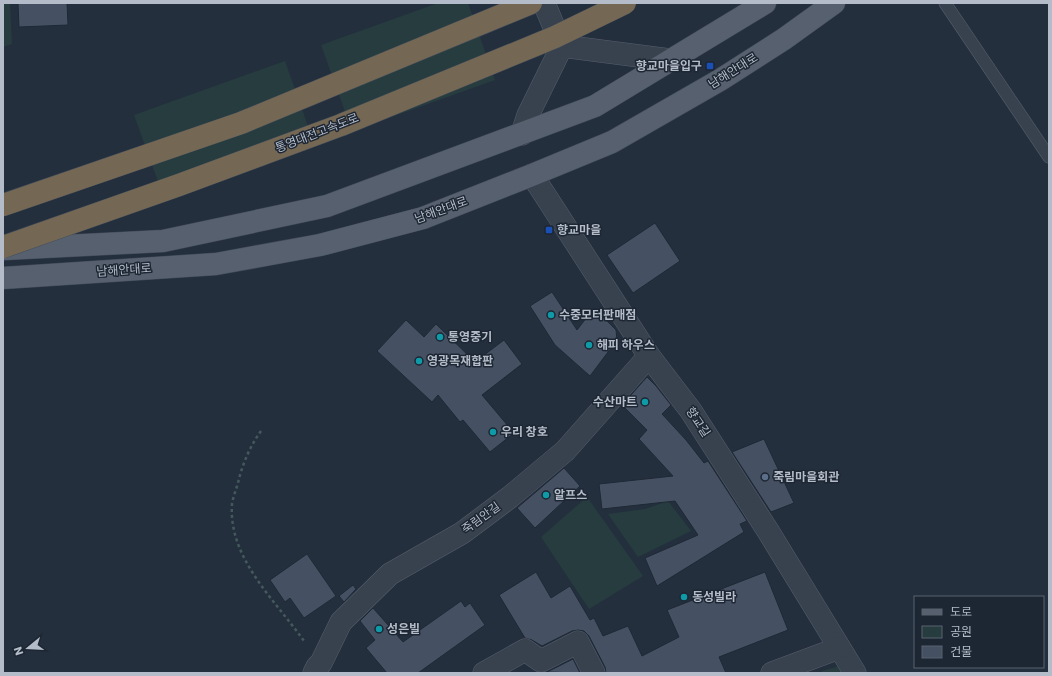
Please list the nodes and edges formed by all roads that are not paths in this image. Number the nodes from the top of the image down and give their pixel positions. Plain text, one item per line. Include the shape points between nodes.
1 (531, 3) edge
2 (544, 3) edge
3 (625, 3) edge
4 (765, 3) edge
5 (834, 3) edge
6 (945, 3) edge
7 (562, 46) junction
8 (670, 60) junction
9 (522, 134) junction
10 (1049, 157) edge
11 (532, 175) junction
12 (3, 205) edge
13 (3, 248) edge
14 (3, 278) edge
15 (649, 356) junction
16 (839, 648) junction
17 (322, 670) edge
18 (484, 673) edge
19 (594, 673) edge
20 (772, 673) edge
21 (855, 673) edge

1 - 12 highway via 241,123
2 - 7 street
3 - 13 highway, 통영대전고속도로, bridge via 555,37 341,125
4 - 8 main road
5 - 11 main road, 남해안대로 via 784,39 693,96 612,142
6 - 10 lane
7 - 8 street
7 - 9 street via 528,115
8 - 9 main road via 595,106
9 - 13 main road via 327,206 163,241
11 - 14 main road, 남해안대로 via 423,218 320,245 216,264
11 - 15 street, 향교길
15 - 16 street, 향교길 via 691,410
15 - 17 street, 죽림안길 via 565,451 462,533 390,574 379,584 341,622
16 - 20 street
16 - 21 street, 향교길
18 - 19 street via 525,650 541,661 578,642

